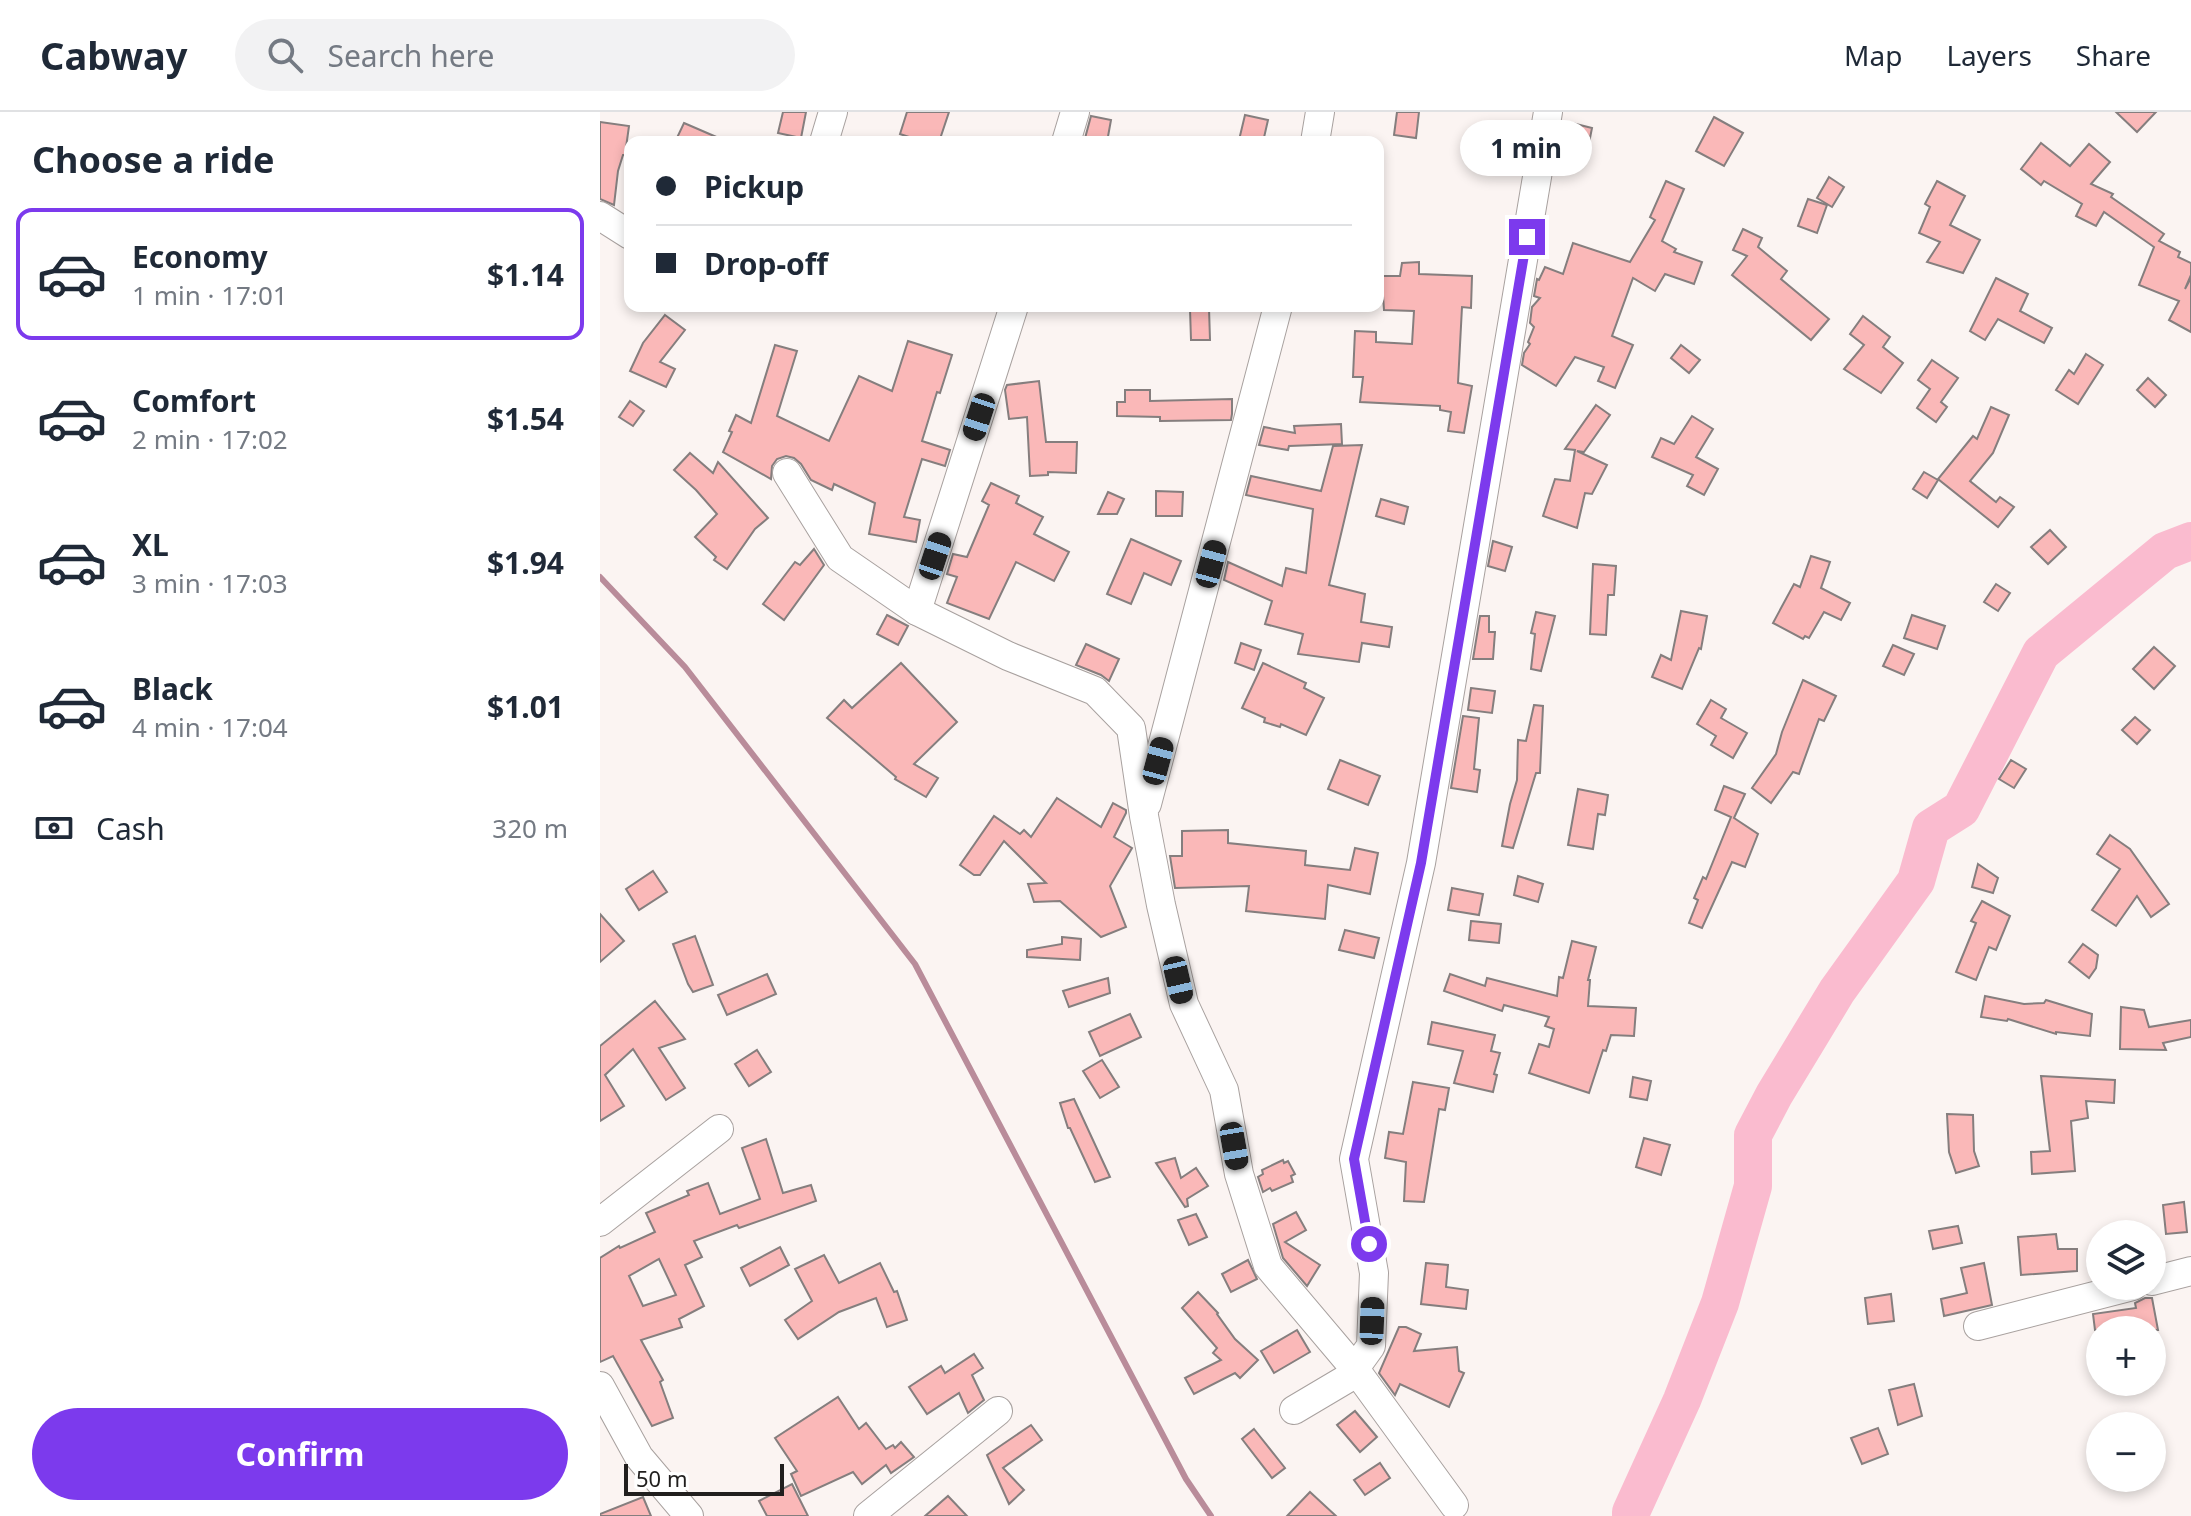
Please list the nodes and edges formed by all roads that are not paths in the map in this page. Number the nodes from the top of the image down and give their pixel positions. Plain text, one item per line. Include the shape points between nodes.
1 (833, 112) edge
2 (1075, 112) edge
3 (1320, 112) edge
4 (1548, 112) edge
5 (826, 136) edge
6 (1068, 136) edge
7 (1316, 136) edge
8 (600, 216) edge
9 (624, 231) edge
10 (1012, 312) edge
11 (1276, 312) edge
12 (787, 473) dead end
13 (917, 611) junction
14 (1144, 816) junction
15 (719, 1129) dead end
16 (600, 1222) edge
17 (2191, 1271) edge
18 (2166, 1277) edge
19 (2086, 1298) edge
20 (1978, 1326) dead end
21 (1355, 1369) junction
22 (600, 1386) edge
23 (1294, 1410) dead end
24 (998, 1411) dead end
25 (1454, 1505) dead end
26 (689, 1516) edge
27 (868, 1516) edge

1 - 5 street
2 - 6 street
3 - 7 street
4 - 21 street via 1421,863 1354,1159 1374,1273 1371,1346
8 - 9 street
10 - 13 street
11 - 14 street
12 - 13 street via 840,558
13 - 14 street via 1095,691 1131,728
14 - 21 street via 1184,1004 1224,1090 1239,1174 1268,1266
15 - 16 street
17 - 18 street
19 - 20 street
21 - 23 street
21 - 25 street
22 - 26 street via 639,1457
24 - 27 street

